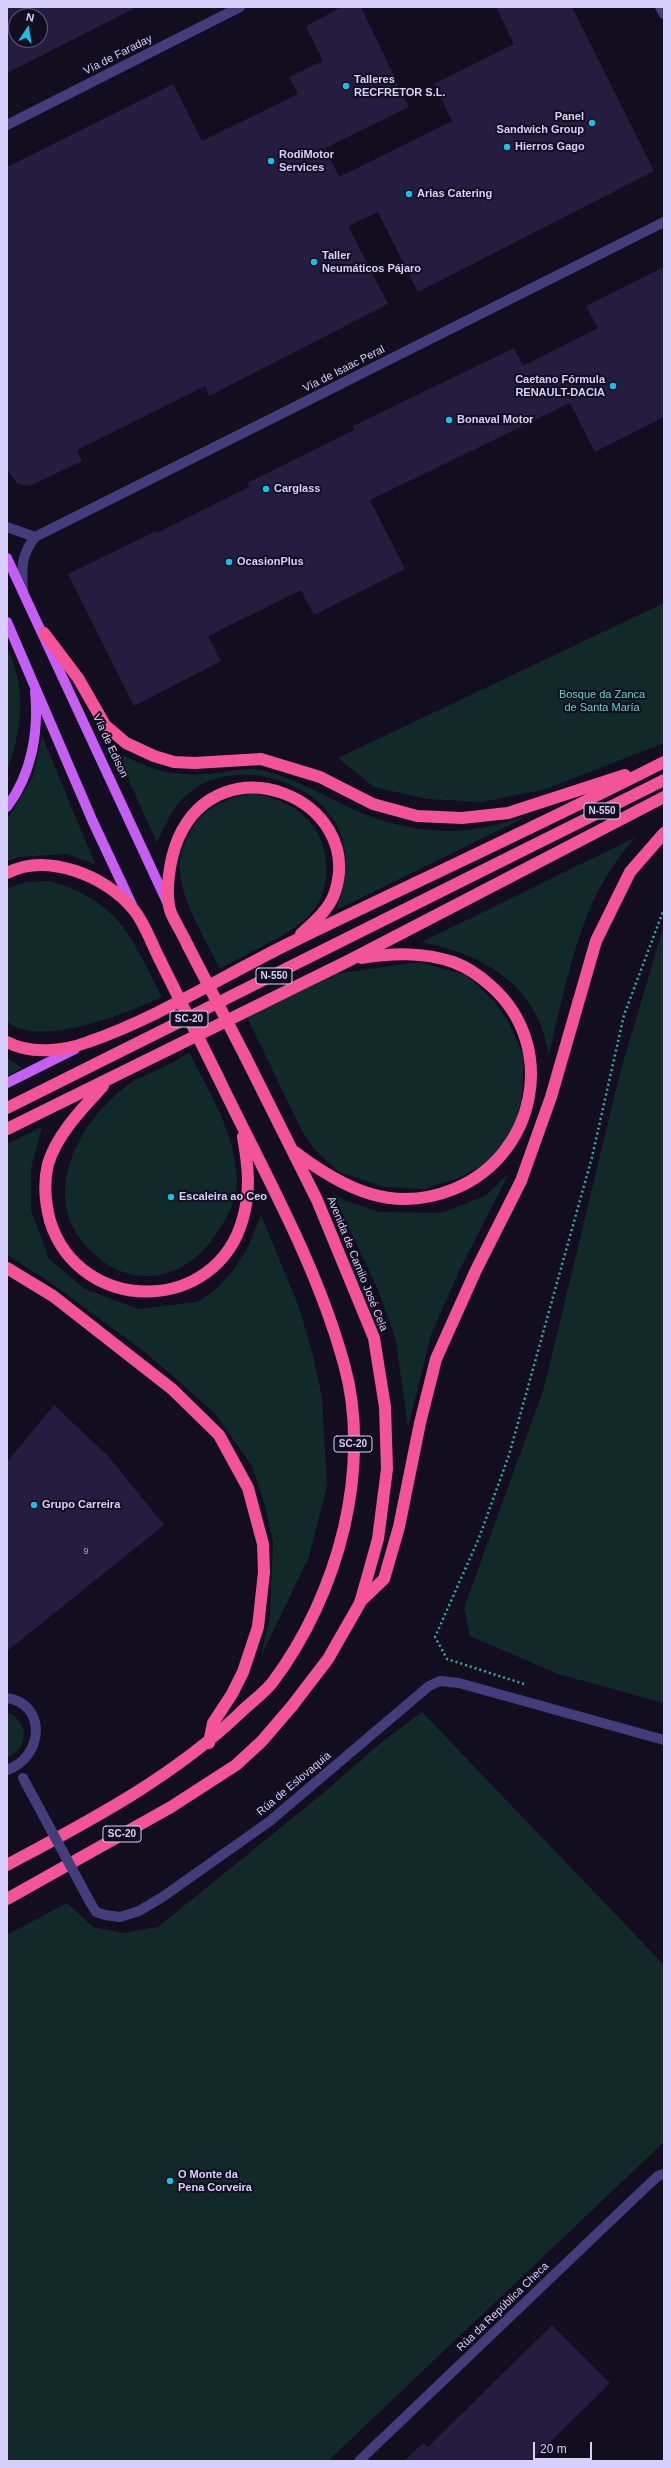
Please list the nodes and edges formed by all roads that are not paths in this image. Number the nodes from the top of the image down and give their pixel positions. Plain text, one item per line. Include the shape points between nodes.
1 (240, 7) edge
2 (660, 7) edge
3 (664, 14) edge
4 (7, 125) edge
5 (664, 222) edge
6 (7, 527) edge
7 (35, 537) junction
8 (7, 558) edge
9 (23, 592) junction
10 (7, 622) edge
11 (44, 633) junction
12 (33, 679) junction
13 (664, 762) edge
14 (664, 780) edge
15 (664, 797) edge
16 (7, 808) edge
17 (664, 833) edge
18 (7, 873) edge
19 (134, 909) junction
20 (171, 912) junction
21 (293, 942) junction
22 (188, 946) joint
23 (348, 961) junction
24 (7, 1042) edge
25 (87, 1043) junction
26 (106, 1082) junction
27 (7, 1083) edge
28 (7, 1108) edge
29 (240, 1124) junction
30 (7, 1128) edge
31 (293, 1151) junction
32 (7, 1268) edge
33 (360, 1603) junction
34 (7, 1698) edge
35 (664, 1740) edge
36 (209, 1743) junction
37 (17, 1766) junction
38 (7, 1770) edge
39 (7, 1865) edge
40 (7, 1900) edge
41 (664, 2174) edge
42 (359, 2461) edge

1 - 4 street, Vía de Faraday
2 - 3 street
5 - 7 street, Vía de Isaac Peral
6 - 7 street
7 - 9 street via 22,560
8 - 9 main road, Vía de Edison
9 - 11 main road, Vía de Edison
10 - 12 main road
11 - 13 highway via 78,678 105,725 126,743 174,762 261,759 320,776 373,804 417,816 462,818 508,813
11 - 20 main road, Vía de Edison
12 - 16 main road via 37,711 36,734 29,764
12 - 19 main road via 93,822
13 - 21 highway via 531,830
14 - 28 highway, N-550
15 - 23 highway
17 - 33 highway via 630,872 596,941 552,1097 521,1181 476,1270 436,1359 399,1527 384,1579
18 - 19 highway via 15,868 34,865 69,868 103,883
19 - 29 highway, SC-20, bridge
20 - 21 highway via 169,880 172,852 184,825 208,802 233,789 259,787 279,791 312,810 325,825 336,847 338,870 335,892 322,915
20 - 22 highway, Vía de Edison
21 - 25 highway via 129,1026
22 - 31 highway, Avenida de Camilo José Cela / SC-20, bridge
23 - 26 highway
23 - 31 highway via 387,954 422,954 455,962 480,976 502,996 520,1021 530,1050 531,1082 526,1112 514,1140 492,1167 468,1183 439,1195 407,1199 378,1196 346,1186
24 - 25 highway via 14,1046 52,1051
25 - 27 main road
26 - 29 highway via 62,1135 48,1164 44,1188 46,1209 54,1232 66,1253 84,1271 104,1283 127,1291 152,1293 178,1288 202,1276 222,1258 235,1239 248,1196 248,1166
26 - 30 highway
29 - 36 highway, SC-20 via 298,1239 329,1314 345,1367 354,1427 352,1493 336,1560 310,1623 271,1684
31 - 33 highway, Avenida de Camilo José Cela / SC-20 via 318,1200 374,1338 385,1407 387,1469 378,1539
32 - 36 highway via 53,1296 172,1389 218,1435 248,1488 263,1544 264,1572 260,1613 243,1672 213,1722
33 - 40 highway, Avenida de Camilo José Cela / SC-20 via 328,1659 262,1741 236,1765 171,1807
34 - 37 street via 22,1704 30,1713 35,1725 33,1749 27,1759
35 - 37 street, Rúa de Eslovaquia, bridge via 459,1683 440,1681 429,1686 270,1822 164,1896 139,1911 120,1917 96,1912
36 - 39 highway, SC-20 via 110,1810
37 - 38 street
41 - 42 street, Rúa da República Checa via 646,2187

